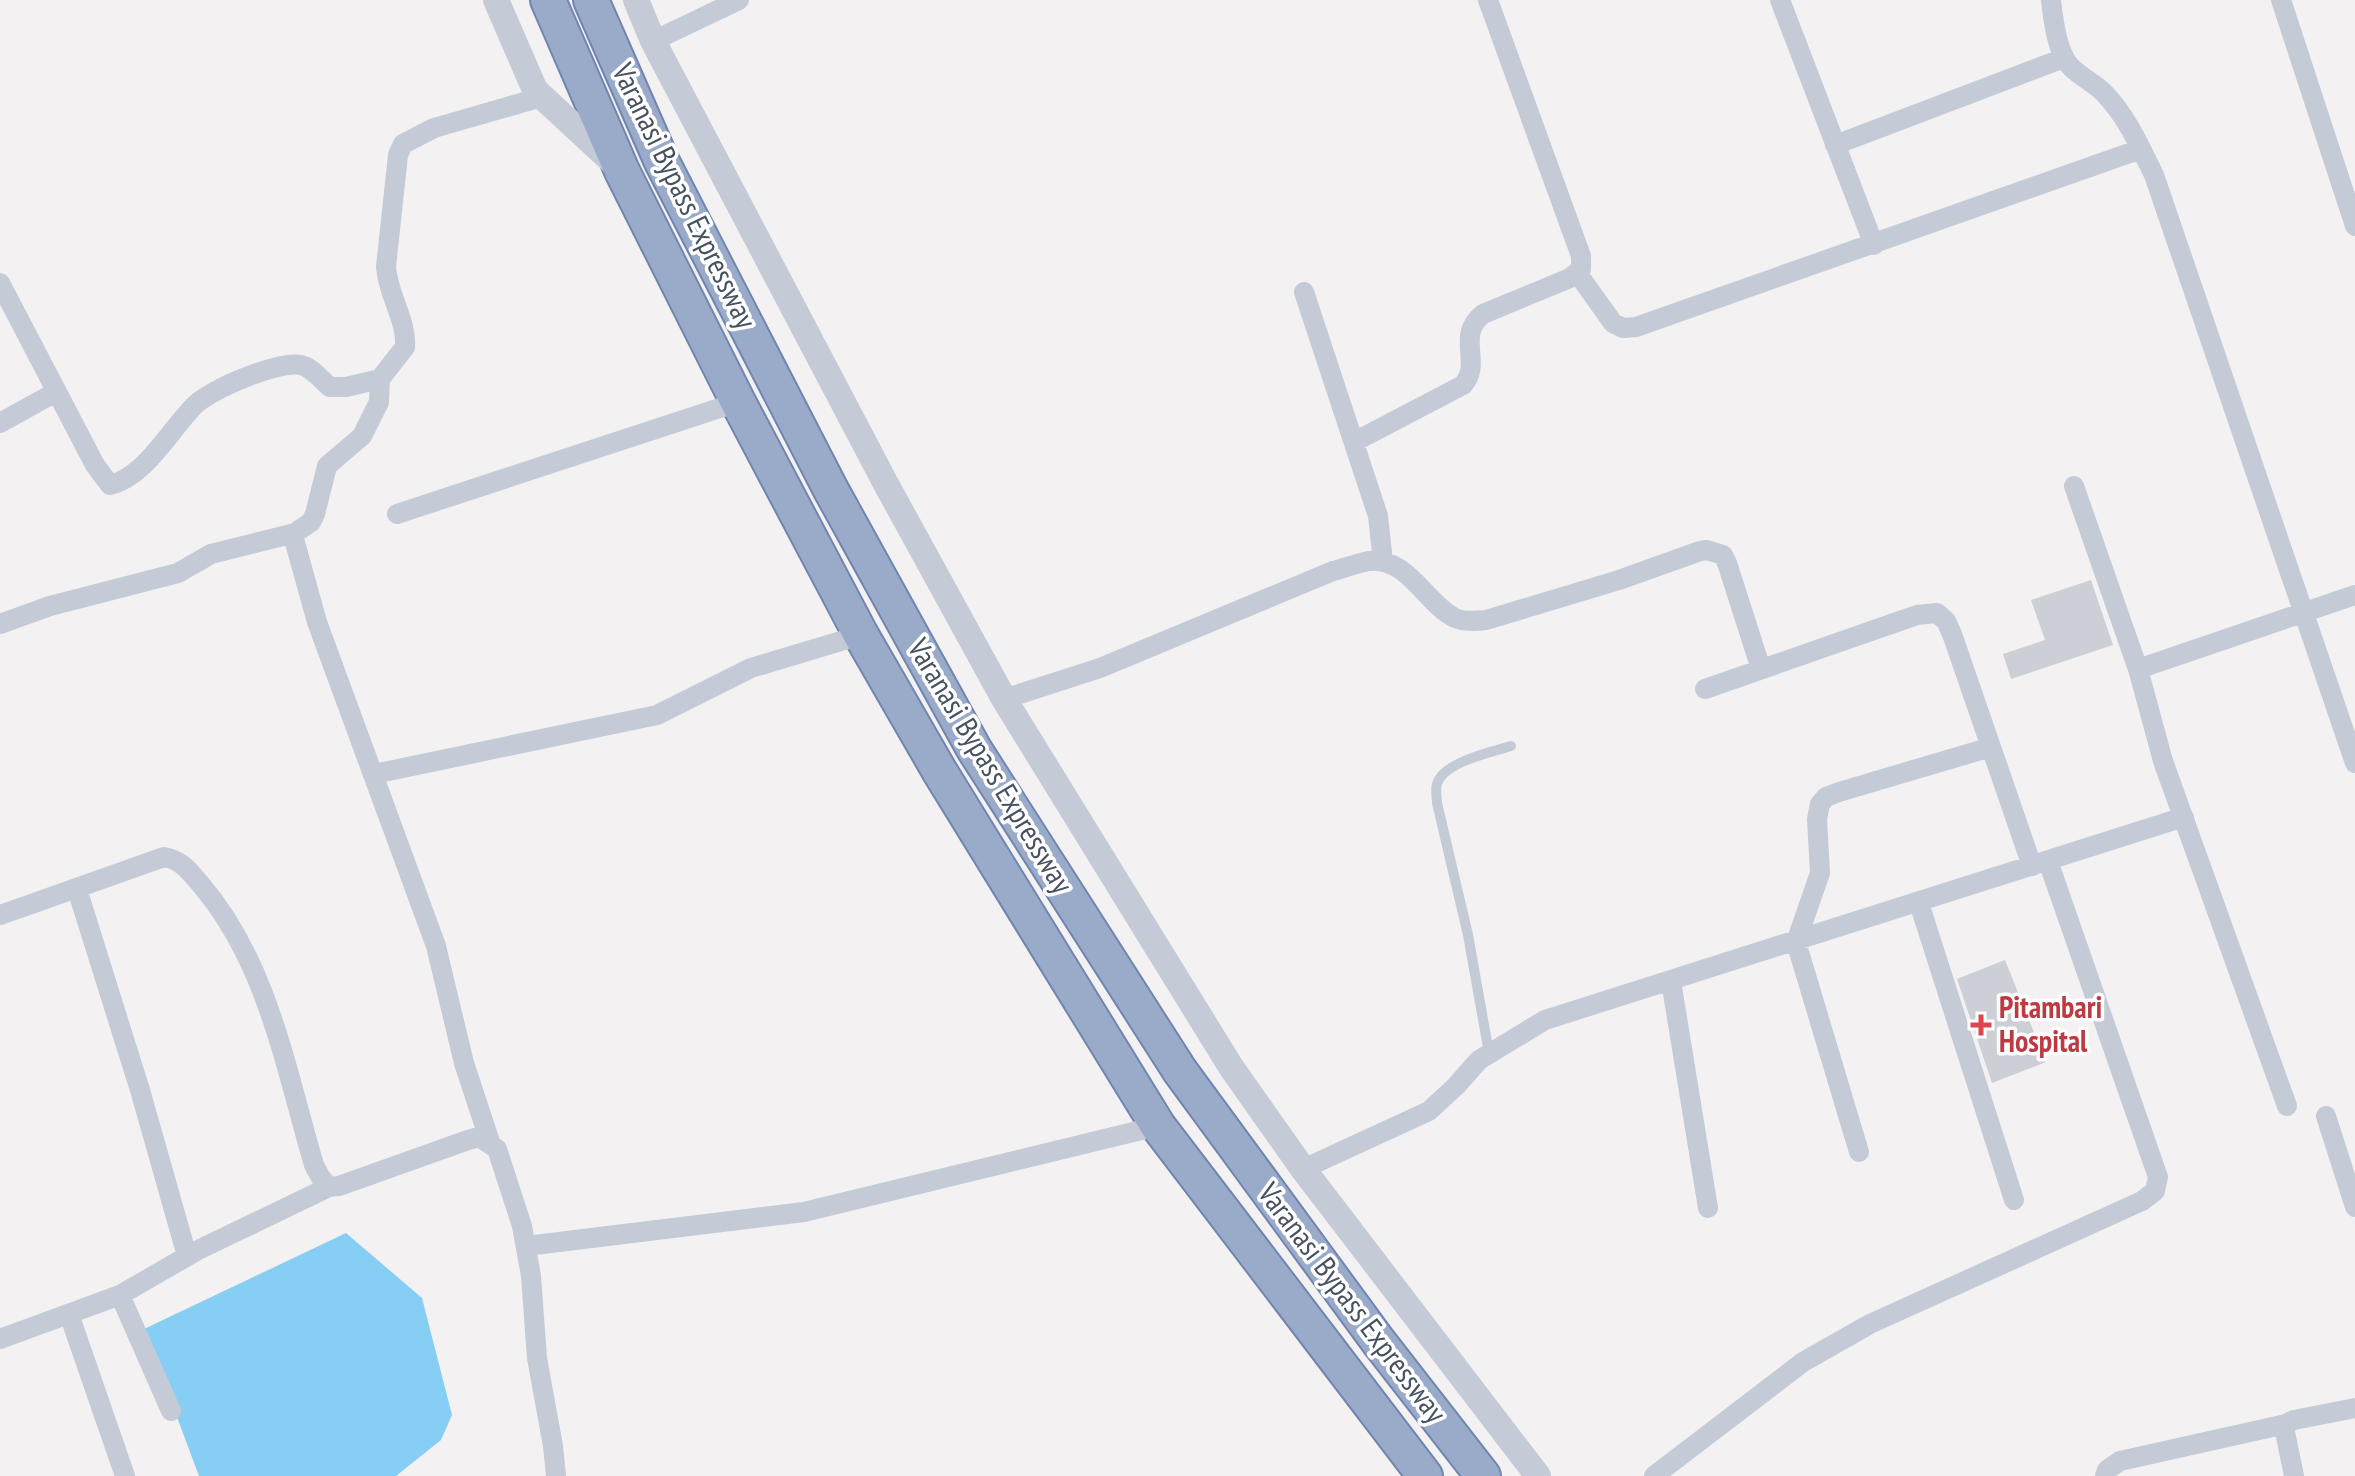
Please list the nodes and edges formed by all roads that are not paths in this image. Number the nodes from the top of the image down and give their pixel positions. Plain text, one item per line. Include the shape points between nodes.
1 (496, 0) edge
2 (548, 0) edge
3 (591, 0) edge
4 (636, 0) edge
5 (739, 0) edge
6 (1488, 0) edge
7 (1780, 0) edge
8 (2051, 0) edge
9 (2281, 0) edge
10 (653, 41) junction
11 (2064, 58) junction
12 (542, 97) junction
13 (1835, 145) junction
14 (2141, 149) junction
15 (622, 171) junction
16 (2355, 226) edge
17 (1874, 245) junction
18 (1578, 274) junction
19 (0, 283) edge
20 (1304, 292) dead end
21 (380, 379) junction
22 (56, 392) junction
23 (738, 402) junction
24 (0, 423) edge
25 (1354, 442) junction
26 (2074, 486) dead end
27 (397, 514) dead end
28 (295, 533) junction
29 (1383, 562) junction
30 (2355, 595) edge
31 (2304, 611) junction
32 (0, 624) edge
33 (861, 635) junction
34 (1761, 669) junction
35 (2138, 669) junction
36 (1705, 689) dead end
37 (1004, 699) junction
38 (1511, 746) dead end
39 (1991, 747) junction
40 (2355, 763) edge
41 (374, 774) junction
42 (2184, 817) junction
43 (2040, 864) junction
44 (77, 889) junction
45 (1919, 903) junction
46 (0, 915) edge
47 (1796, 942) junction
48 (1671, 981) junction
49 (1489, 1053) junction
50 (2287, 1106) dead end
51 (2326, 1116) dead end
52 (1158, 1126) junction
53 (490, 1142) junction
54 (1859, 1152) dead end
55 (1303, 1169) junction
56 (2350, 1177) edge
57 (329, 1187) junction
58 (2014, 1200) dead end
59 (2355, 1207) edge
60 (1708, 1208) dead end
61 (526, 1246) junction
62 (187, 1256) junction
63 (120, 1295) junction
64 (69, 1314) junction
65 (0, 1339) edge
66 (2355, 1408) edge
67 (171, 1411) dead end
68 (2286, 1424) junction
69 (125, 1476) edge
70 (556, 1476) edge
71 (1425, 1476) edge
72 (1483, 1476) edge
73 (1538, 1476) edge
74 (1654, 1476) edge
75 (2105, 1476) edge
76 (2294, 1476) edge

1 - 12 street
2 - 15 highway, Varanasi Bypass Expressway
3 - 72 highway, Varanasi Bypass Expressway via 669,175 831,490 974,749 1180,1071
4 - 10 street
5 - 10 street
6 - 18 street via 1581,256
7 - 13 street
8 - 11 street
9 - 16 street
10 - 37 street
11 - 13 street
11 - 14 street via 2104,93
12 - 15 street
12 - 21 street via 434,128 403,144 386,267 405,347
13 - 17 street
14 - 17 street
14 - 31 street
15 - 23 highway, Varanasi Bypass Expressway
17 - 18 street via 1636,327 1623,328 1606,316
18 - 25 street via 1483,314 1470,331 1471,373 1463,385
19 - 22 street
20 - 25 street
21 - 22 street via 330,387 302,365 275,366 199,401 136,472 110,485
21 - 28 street via 376,412 362,436 327,466 315,514
22 - 24 street
23 - 27 street
23 - 33 highway, Varanasi Bypass Expressway
25 - 29 street via 1378,516
26 - 35 street
28 - 32 street via 211,554 178,573
28 - 41 street via 317,622
29 - 34 street via 1416,582 1454,618 1486,620 1700,551 1717,553 1727,563
29 - 37 street via 1333,571 1100,668
30 - 31 street
31 - 35 street
31 - 40 street
33 - 41 street via 751,668 657,715
33 - 52 highway, Varanasi Bypass Expressway
34 - 36 street
34 - 39 street via 1917,615 1937,613 1952,634
35 - 42 street
37 - 55 street via 1231,1067
38 - 49 lane via 1450,767 1436,785
39 - 43 street
39 - 47 street via 1826,797 1817,819 1820,873
41 - 53 street via 436,946 464,1063
42 - 43 street
42 - 50 street
43 - 45 street
43 - 74 street via 2158,1177 2155,1191 1856,1331 1803,1362
44 - 46 street
44 - 57 street via 164,857 185,867 215,902 263,994 314,1165
44 - 62 street
45 - 47 street
45 - 58 street
47 - 48 street
47 - 54 street
48 - 49 street via 1545,1020
48 - 60 street
49 - 55 street via 1429,1111
51 - 56 street
52 - 61 street via 804,1212
52 - 71 highway, Varanasi Bypass Expressway
53 - 57 street via 468,1140
53 - 61 street via 497,1149
55 - 73 street
56 - 59 street
57 - 62 street
61 - 70 street
62 - 63 street
63 - 64 street
63 - 67 street
64 - 65 street
64 - 69 street
66 - 68 street
68 - 75 street via 2120,1461
68 - 76 street

